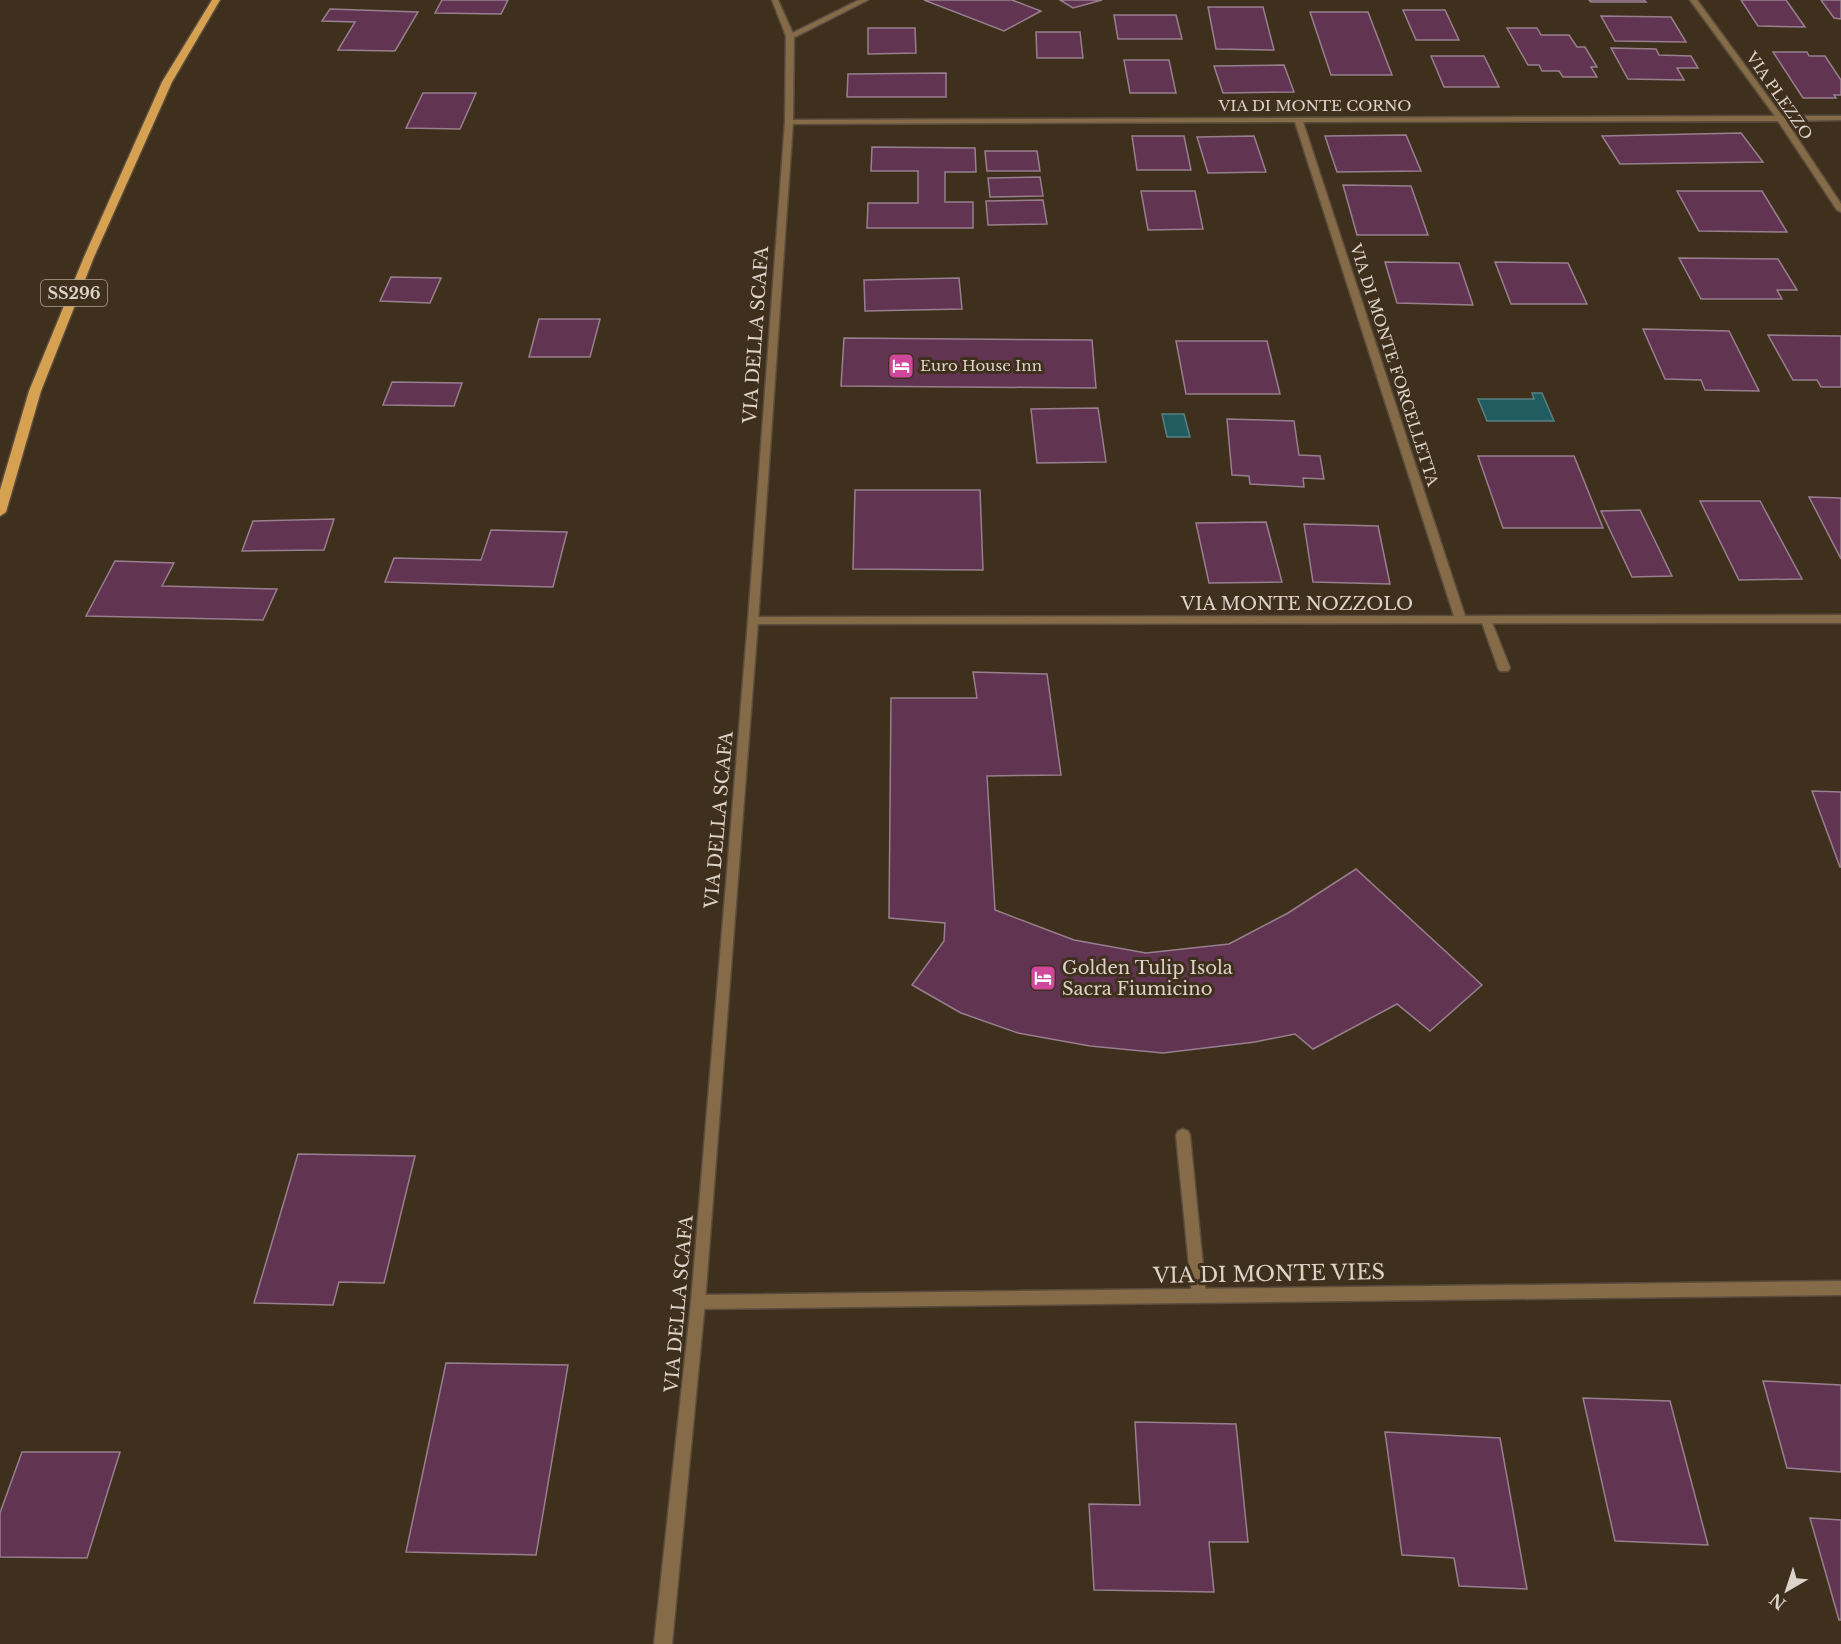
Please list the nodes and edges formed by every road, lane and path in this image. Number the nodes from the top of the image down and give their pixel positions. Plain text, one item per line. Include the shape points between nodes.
1 (216, 0) edge
2 (775, 0) edge
3 (865, 0) edge
4 (1693, 0) edge
5 (790, 36) junction
6 (1780, 118) junction
7 (1841, 118) edge
8 (1298, 120) junction
9 (789, 122) junction
10 (1841, 210) edge
11 (0, 512) edge
12 (1841, 619) edge
13 (1461, 620) junction
14 (1486, 620) junction
15 (753, 621) junction
16 (1504, 668) dead end
17 (1183, 1135) dead end
18 (1841, 1288) edge
19 (1198, 1296) junction
20 (698, 1302) junction
21 (663, 1644) edge

1 - 11 main road, SS296 via 167,82 89,257 35,391
2 - 5 street, VIA DELLA SCAFA
3 - 5 street
4 - 6 street, VIA PLEZZO
5 - 9 street, VIA DELLA SCAFA
6 - 7 street, VIA DI MONTE CORNO
6 - 8 street, VIA DI MONTE CORNO
6 - 10 street, VIA PLEZZO
8 - 9 street, VIA DI MONTE CORNO
8 - 13 street, VIA DI MONTE FORCELLETTA
9 - 15 street, VIA DELLA SCAFA
12 - 14 street, VIA MONTE NOZZOLO
13 - 14 street, VIA MONTE NOZZOLO
13 - 15 street, VIA MONTE NOZZOLO
14 - 16 street
15 - 20 street, VIA DELLA SCAFA
17 - 19 street
18 - 19 street, VIA DI MONTE VIES
19 - 20 street, VIA DI MONTE VIES
20 - 21 street, VIA DELLA SCAFA

